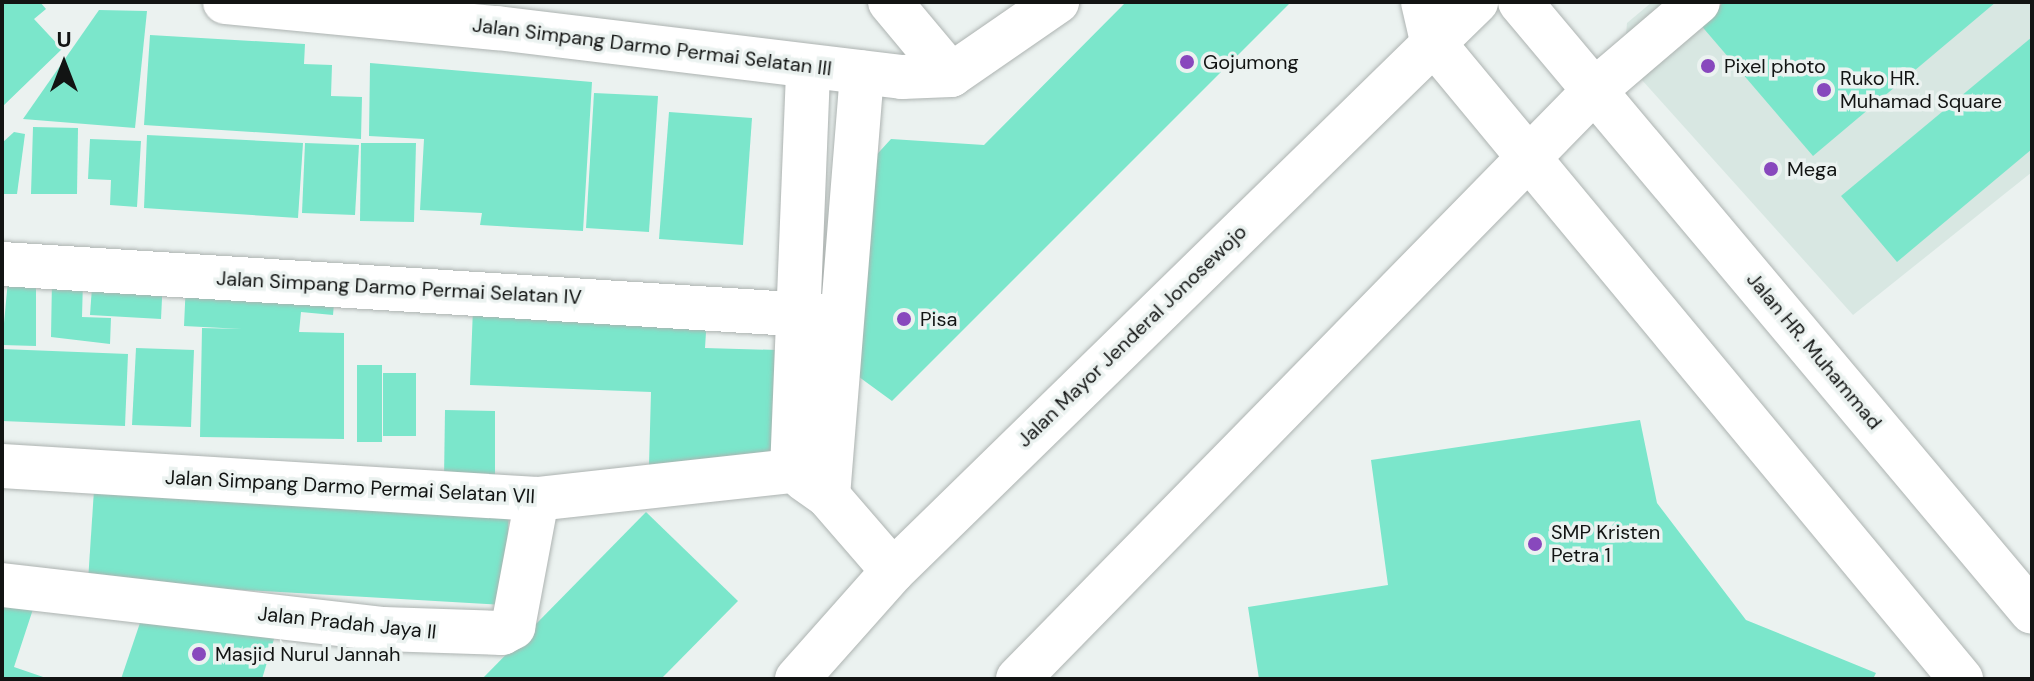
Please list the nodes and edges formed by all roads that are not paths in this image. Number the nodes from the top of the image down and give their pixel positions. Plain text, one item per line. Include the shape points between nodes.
1 (225, 2) edge
2 (890, 2) edge
3 (1057, 2) edge
4 (1476, 2) edge
5 (1520, 2) edge
6 (1698, 2) edge
7 (486, 15) edge
8 (1428, 22) edge
9 (808, 67) junction
10 (862, 72) junction
11 (951, 75) junction
12 (1596, 89) junction
13 (1529, 152) junction
14 (2, 264) edge
15 (797, 314) junction
16 (840, 317) junction
17 (2, 466) edge
18 (792, 471) junction
19 (828, 496) junction
20 (537, 499) junction
21 (893, 571) junction
22 (2, 585) edge
23 (2032, 612) edge
24 (797, 679) edge
25 (1018, 679) edge
26 (1961, 679) edge

1 - 7 street, Jalan Simpang Darmo Permai Selatan III
2 - 11 street
3 - 11 street
4 - 8 street, Jalan Mayor Jenderal Jonosewojo
5 - 12 street, Jalan HR. Muhammad
6 - 12 street
7 - 9 street, Jalan Simpang Darmo Permai Selatan III
8 - 13 street
8 - 21 street, Jalan Mayor Jenderal Jonosewojo
9 - 10 street, Jalan Simpang Darmo Permai Selatan III
9 - 15 street
10 - 11 street, Jalan Simpang Darmo Permai Selatan III
10 - 16 street
12 - 13 street
12 - 23 street, Jalan HR. Muhammad
13 - 25 street
13 - 26 street
14 - 15 street, Jalan Simpang Darmo Permai Selatan IV
15 - 16 street, Jalan Simpang Darmo Permai Selatan IV
15 - 18 street
16 - 19 street
17 - 20 street, Jalan Simpang Darmo Permai Selatan VII
18 - 19 street
18 - 20 street, Jalan Simpang Darmo Permai Selatan VII
19 - 21 street
20 - 22 street, Jalan Pradah Jaya II via 513,627 502,633 383,629
21 - 24 street, Jalan Mayor Jenderal Jonosewojo

